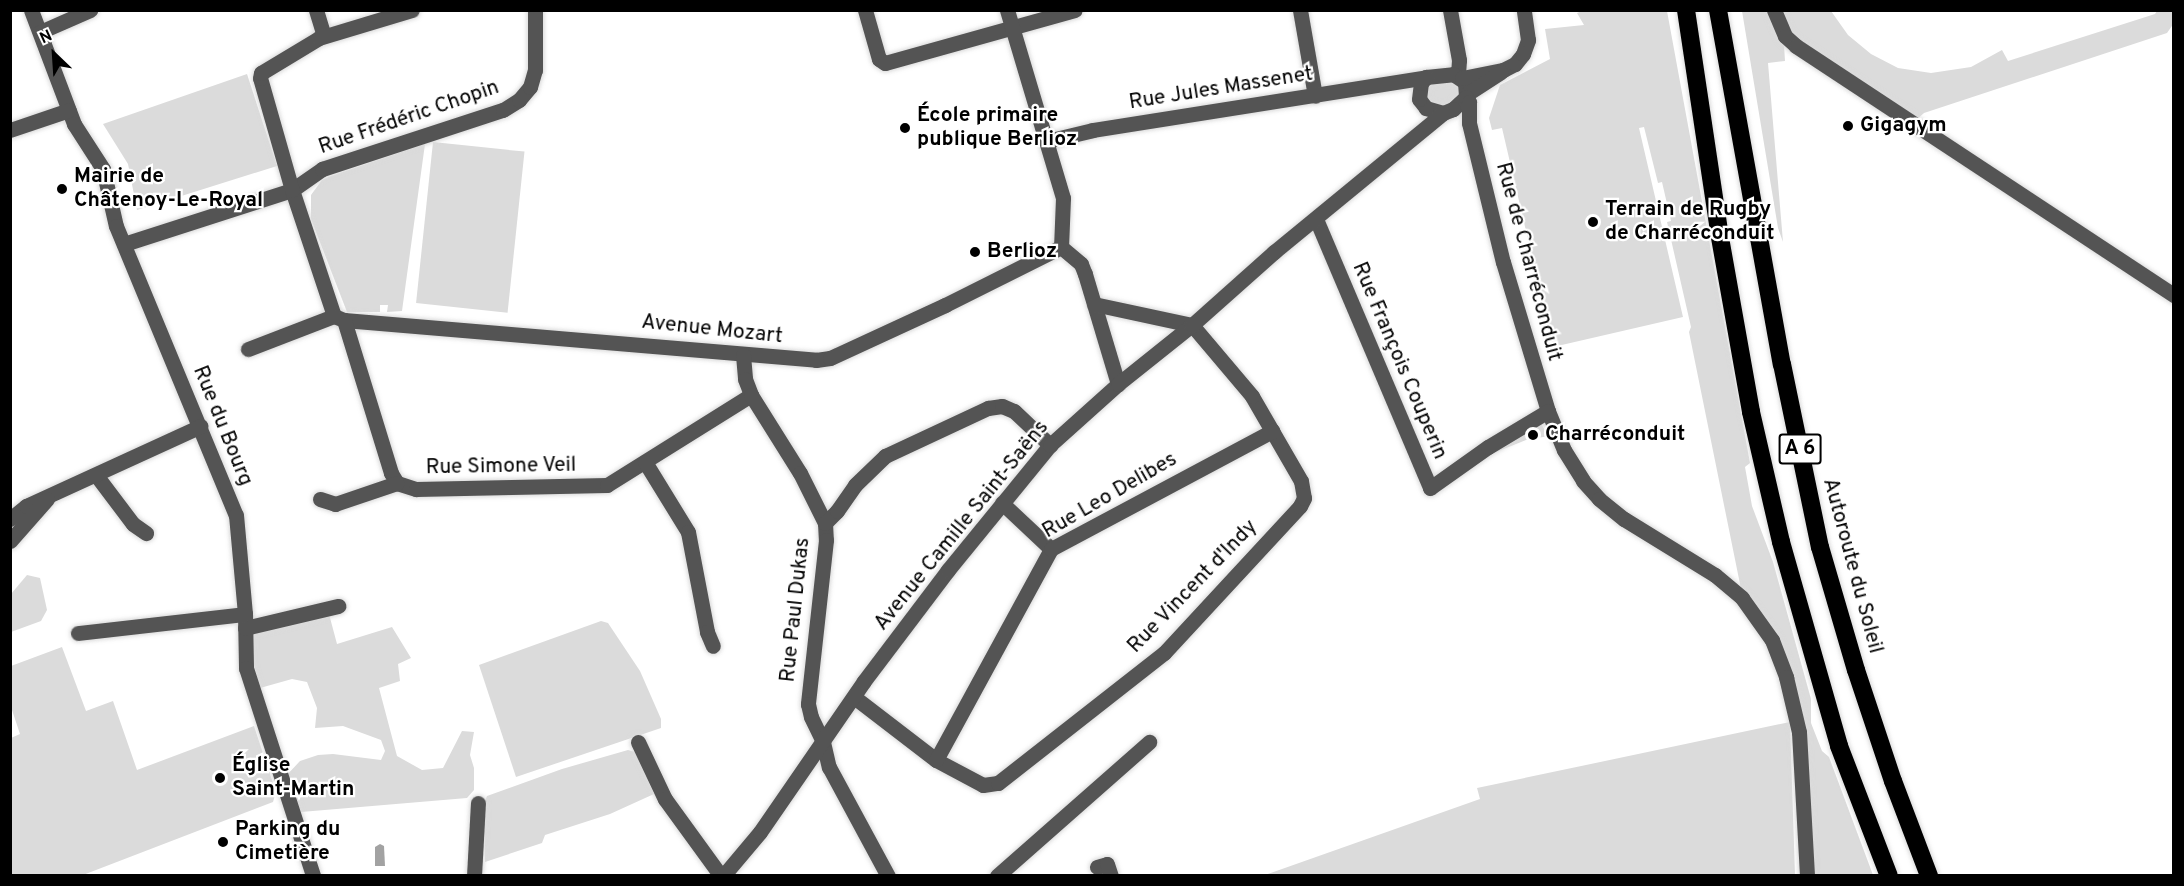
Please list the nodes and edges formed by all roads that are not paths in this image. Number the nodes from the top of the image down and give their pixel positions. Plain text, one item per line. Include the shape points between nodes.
1 (31, 10) edge
2 (90, 10) edge
3 (316, 10) edge
4 (412, 10) edge
5 (535, 10) edge
6 (865, 10) edge
7 (1007, 10) edge
8 (1075, 10) edge
9 (1300, 10) edge
10 (1450, 10) edge
11 (1524, 10) edge
12 (1686, 10) edge
13 (1718, 10) edge
14 (1774, 10) edge
15 (1012, 28) junction
16 (40, 32) junction
17 (324, 36) junction
18 (1503, 70) junction
19 (1426, 77) junction
20 (1460, 77) junction
21 (1402, 82) junction
22 (1315, 96) junction
23 (1466, 96) junction
24 (1420, 99) junction
25 (69, 110) junction
26 (1448, 111) junction
27 (1469, 123) junction
28 (10, 130) edge
29 (1421, 132) junction
30 (1047, 141) junction
31 (292, 190) junction
32 (1316, 219) junction
33 (124, 244) junction
34 (1061, 247) junction
35 (2174, 295) edge
36 (1094, 304) junction
37 (339, 318) junction
38 (1192, 325) junction
39 (248, 349) dead end
40 (743, 355) junction
41 (1118, 384) junction
42 (752, 394) junction
43 (1548, 411) junction
44 (201, 426) junction
45 (1272, 431) junction
46 (1050, 445) junction
47 (645, 462) junction
48 (96, 475) junction
49 (398, 483) junction
50 (49, 496) junction
51 (320, 499) dead end
52 (1002, 503) junction
53 (10, 519) edge
54 (825, 523) junction
55 (146, 533) dead end
56 (10, 541) edge
57 (1051, 549) junction
58 (338, 606) dead end
59 (245, 621) junction
60 (78, 633) dead end
61 (713, 645) dead end
62 (854, 697) junction
63 (638, 742) dead end
64 (823, 742) junction
65 (1149, 742) dead end
66 (936, 760) junction
67 (809, 761) junction
68 (829, 767) junction
69 (478, 803) dead end
70 (1096, 867) dead end
71 (313, 876) edge
72 (474, 876) edge
73 (722, 876) edge
74 (888, 876) edge
75 (997, 876) edge
76 (1111, 876) edge
77 (1807, 876) edge
78 (1889, 876) edge
79 (1929, 876) edge

1 - 16 street, Rue du Bourg
2 - 16 street
3 - 17 street
4 - 17 street, Rue Simone Veil
5 - 31 street, Rue Frédéric Chopin via 535,70 530,87 519,100 502,110 322,169
6 - 15 street via 879,59 885,63
7 - 15 street
8 - 15 street
9 - 22 street
10 - 20 street
11 - 18 street via 1528,40 1515,64
12 - 78 highway, A 6 via 1751,412 1779,531 1839,746
13 - 79 highway, Autoroute du Soleil / A 6 via 1780,354 1820,547 1862,688
14 - 35 street via 1785,36 1796,46
15 - 30 street
16 - 25 street, Rue du Bourg
17 - 31 street, Rue Simone Veil via 266,68 260,78
18 - 20 street
18 - 23 street
19 - 20 street
19 - 21 street, Rue Jules Massenet
19 - 24 street via 1421,83
20 - 23 street
21 - 22 street, Rue Jules Massenet
21 - 24 street
22 - 30 street, Rue Jules Massenet via 1093,130
23 - 26 street
23 - 27 street, Rue de Charréconduit
24 - 26 street via 1435,113
24 - 29 street
25 - 28 street
25 - 33 street, Rue du Bourg via 103,169
26 - 27 street
26 - 29 street, Avenue Camille Saint-Saëns
27 - 43 street, Rue de Charréconduit via 1503,262
29 - 32 street, Avenue Camille Saint-Saëns
30 - 34 street via 1063,198
31 - 33 street, Rue Frédéric Chopin
31 - 37 street, Rue Simone Veil
32 - 38 street, Avenue Camille Saint-Saëns
32 - 43 street, Rue François Couperin via 1430,488
33 - 44 street, Rue du Bourg
34 - 36 street via 1081,264
34 - 40 street, Avenue Mozart via 830,358 800,360
36 - 38 street
36 - 41 street
37 - 39 street
37 - 40 street, Avenue Mozart via 701,348
37 - 49 street, Rue Simone Veil via 391,473
38 - 41 street, Avenue Camille Saint-Saëns
38 - 45 street, Rue Vincent d'Indy via 1252,396
40 - 42 street, Rue Paul Dukas via 745,379
41 - 46 street, Avenue Camille Saint-Saëns
42 - 47 street, Rue Simone Veil
42 - 54 street, Rue Paul Dukas
43 - 77 street, Rue de Charréconduit via 1564,450 1599,499 1624,519 1715,575 1742,598 1772,640 1799,732
44 - 48 street
44 - 59 street, Rue du Bourg via 236,515
45 - 57 street, Rue Leo Delibes
45 - 66 street, Rue Vincent d'Indy via 1301,481 1304,498 1164,653 998,783 984,785
46 - 52 street, Avenue Camille Saint-Saëns
46 - 54 street via 1014,411 1002,406 988,408 885,456 855,485
47 - 49 street, Rue Simone Veil via 597,487 416,489
47 - 61 street via 688,532 707,633
48 - 50 street
48 - 55 street via 133,524
49 - 51 street via 335,504
50 - 53 street via 26,506
50 - 56 street
52 - 57 street
52 - 62 street, Avenue Camille Saint-Saëns
54 - 64 street, Rue Paul Dukas via 808,704
57 - 66 street, Rue Leo Delibes
58 - 59 street
59 - 60 street
59 - 71 street, Rue du Bourg via 246,668
62 - 64 street, Avenue Camille Saint-Saëns
62 - 66 street, Rue Vincent d'Indy
63 - 73 street via 665,799
64 - 67 street, Avenue Camille Saint-Saëns
64 - 68 street, Rue Paul Dukas
65 - 75 street
67 - 68 street
67 - 73 street, Avenue Camille Saint-Saëns via 760,832
68 - 74 street, Rue Paul Dukas
69 - 72 street
70 - 76 street via 1107,864

